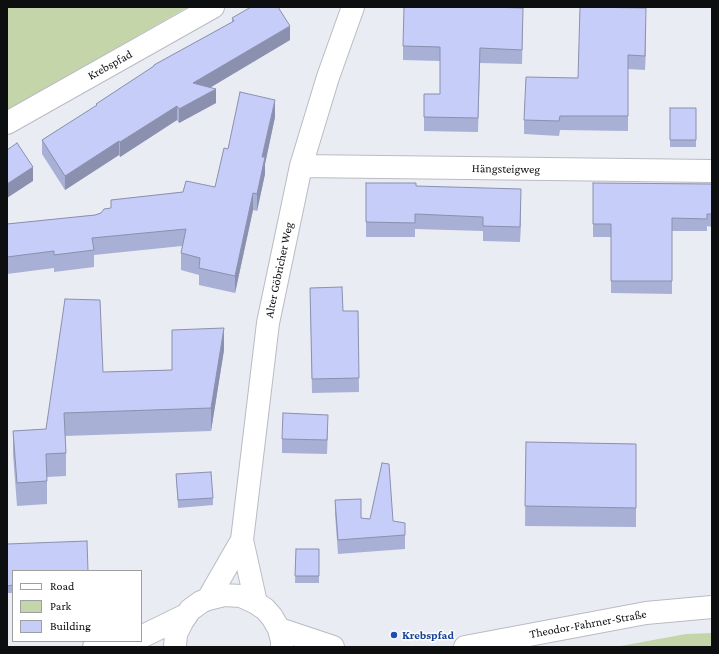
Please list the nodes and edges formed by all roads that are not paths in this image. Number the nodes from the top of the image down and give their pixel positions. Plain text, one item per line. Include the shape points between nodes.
1 (213, 7) edge
2 (353, 7) edge
3 (7, 123) edge
4 (301, 166) junction
5 (712, 171) edge
6 (242, 540) junction
7 (208, 599) junction
8 (256, 603) junction
9 (712, 607) edge
10 (186, 615) junction
11 (142, 637) edge
12 (280, 638) edge
13 (133, 642) edge
14 (94, 647) edge
15 (175, 647) edge
16 (333, 647) edge
17 (465, 647) edge

1 - 3 street, Krebspfad
2 - 4 street, Alter Göbricher Weg via 328,77
4 - 5 street, Hängsteigweg
4 - 6 street, Alter Göbricher Weg via 268,323
6 - 7 street, Alter Göbricher Weg
6 - 8 street, Alter Göbricher Weg
7 - 8 street via 224,595 241,596
7 - 10 street
8 - 12 street via 272,617
9 - 17 street, Theodor-Fahrner-Straße via 646,613
10 - 11 street
10 - 15 street via 176,634
12 - 16 street
13 - 14 street

